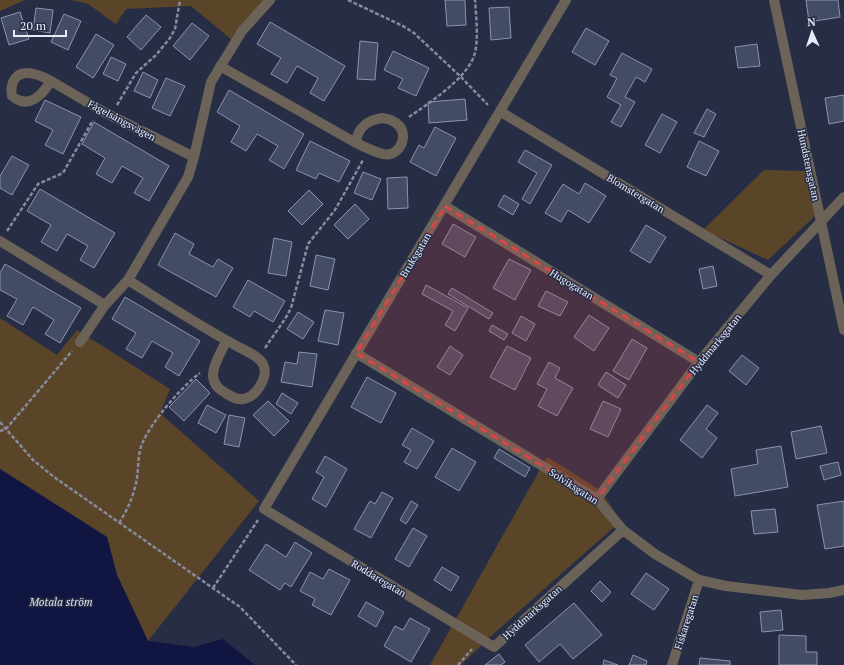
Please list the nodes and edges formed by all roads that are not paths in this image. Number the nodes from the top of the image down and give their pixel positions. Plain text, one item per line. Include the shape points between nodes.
1 (270, 0) edge
2 (566, 0) edge
3 (774, 0) edge
4 (220, 66) junction
5 (51, 81) dead end
6 (501, 112) junction
7 (356, 143) junction
8 (194, 157) junction
9 (844, 198) edge
10 (444, 206) junction
11 (821, 222) junction
12 (1, 241) edge
13 (771, 274) junction
14 (128, 280) junction
15 (105, 305) junction
16 (842, 314) edge
17 (844, 330) edge
18 (226, 341) junction
19 (80, 342) road end
20 (356, 353) junction
21 (699, 362) junction
22 (597, 499) junction
23 (264, 509) joint
24 (624, 530) junction
25 (699, 580) junction
26 (844, 590) edge
27 (494, 646) joint
28 (672, 665) edge

1 - 4 street via 242,30
2 - 6 street, Bruksgatan
3 - 11 street, Hundstensgatan
4 - 7 street
4 - 8 street via 211,82
5 - 8 street, Fågelsångsvägen via 104,112
6 - 10 street, Bruksgatan
6 - 13 street, Blomstergatan
7 - 7 street via 362,127 374,119 388,118 395,121 402,130 401,145 390,154 383,154
8 - 14 street via 188,177
9 - 11 street, Hyddmarksgatan
10 - 20 street, Bruksgatan
10 - 21 street, Hugogatan
11 - 13 street, Hyddmarksgatan
11 - 16 street, Hundstensgatan
12 - 15 street
13 - 21 street, Hyddmarksgatan
14 - 15 street
14 - 18 street
15 - 19 street
16 - 17 street, Hundstensgatan
18 - 18 street via 214,370 214,380 219,389 234,398 244,399 252,395 264,380 265,369 260,360
20 - 22 street, Solviksgatan
20 - 23 street, Bruksgatan
21 - 22 street, Hyddmarksgatan
22 - 24 street, Solviksgatan
23 - 27 street, Roddaregatan
24 - 25 street, Solviksgatan via 655,554
24 - 27 street, Hyddmarksgatan
25 - 26 street, Solviksgatan via 802,596
25 - 28 street, Fiskaregatan

